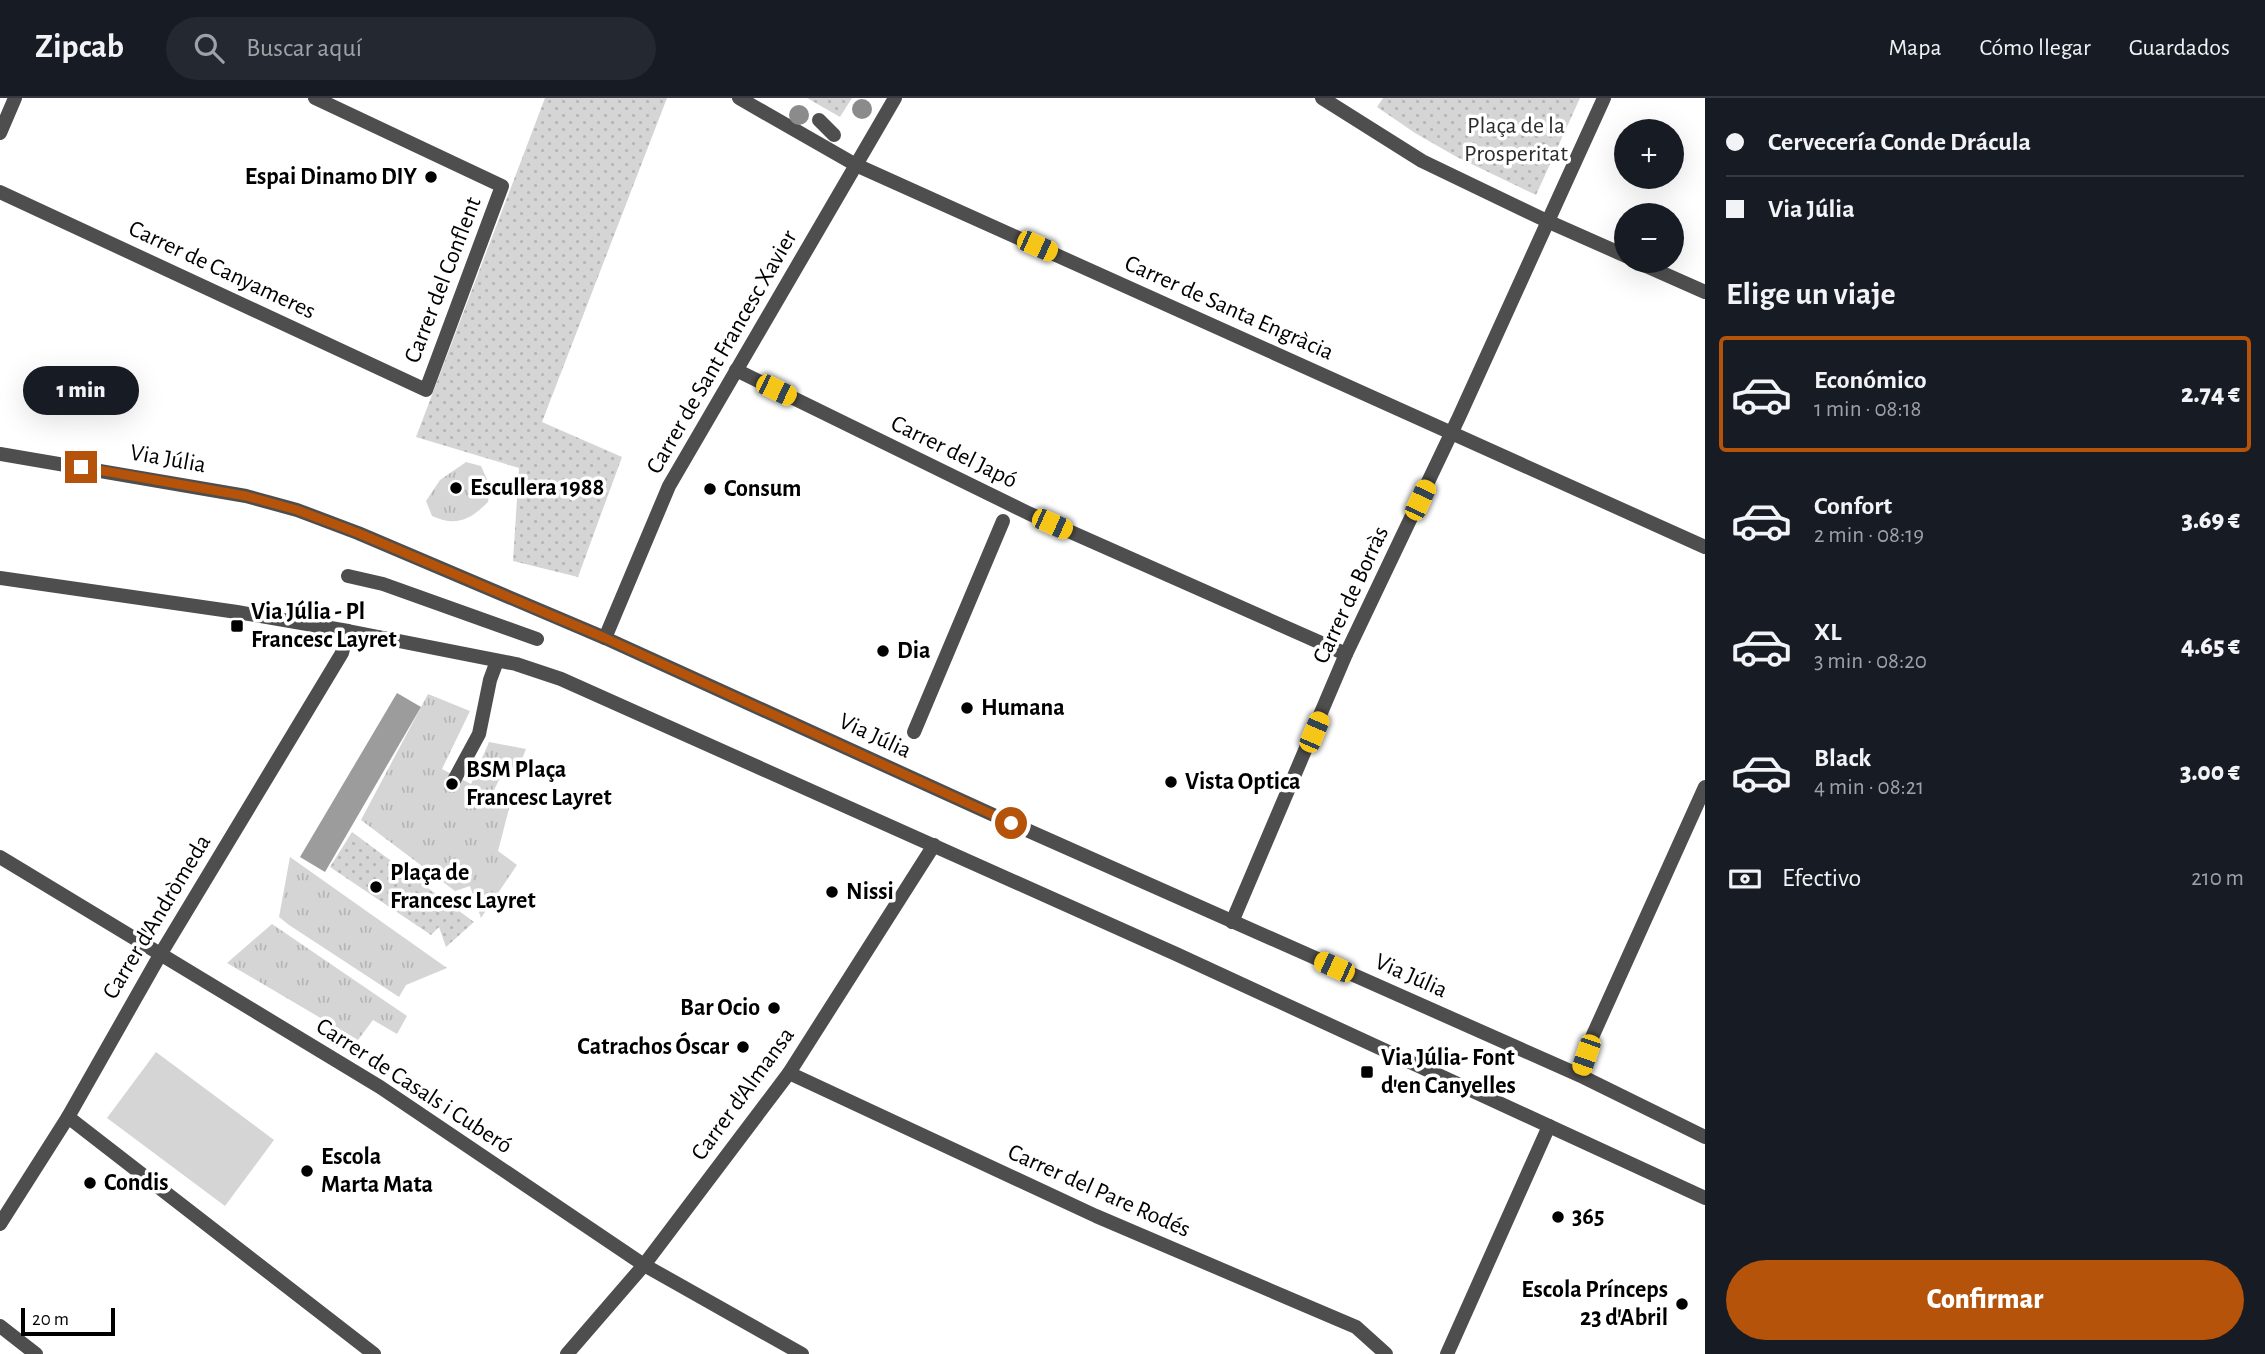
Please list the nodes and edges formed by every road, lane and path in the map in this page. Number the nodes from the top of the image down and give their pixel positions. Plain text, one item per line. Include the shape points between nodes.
1 (15, 98) edge
2 (315, 98) edge
3 (739, 98) edge
4 (895, 98) edge
5 (1322, 98) edge
6 (1604, 98) edge
7 (819, 120) dead end
8 (0, 133) edge
9 (834, 135) dead end
10 (856, 165) junction
11 (0, 192) edge
12 (1547, 221) junction
13 (1614, 251) edge
14 (1663, 273) edge
15 (1705, 292) edge
16 (736, 370) junction
17 (426, 390) joint
18 (1451, 432) junction
19 (0, 454) edge
20 (1003, 521) dead end
21 (1705, 547) edge
22 (348, 576) dead end
23 (0, 578) edge
24 (348, 631) junction
25 (605, 638) junction
26 (537, 639) dead end
27 (1346, 654) junction
28 (497, 661) junction
29 (914, 732) dead end
30 (452, 784) dead end
31 (1705, 787) edge
32 (934, 845) junction
33 (0, 858) edge
34 (1232, 922) junction
35 (160, 955) junction
36 (789, 1073) junction
37 (1579, 1075) junction
38 (68, 1117) junction
39 (1549, 1126) junction
40 (1705, 1137) edge
41 (1705, 1198) edge
42 (0, 1224) edge
43 (644, 1265) junction
44 (0, 1326) edge
45 (36, 1354) edge
46 (374, 1354) edge
47 (567, 1354) edge
48 (802, 1354) edge
49 (1386, 1354) edge
50 (1447, 1354) edge

1 - 8 street
2 - 17 street, Carrer del Conflent via 502,187
3 - 10 street, Carrer de Santa Engràcia
4 - 10 street, Carrer de Sant Francesc Xavier
5 - 12 street via 1422,161
6 - 12 street, Carrer de Borràs
7 - 9 street
10 - 16 street, Carrer de Sant Francesc Xavier
10 - 18 street, Carrer de Santa Engràcia
11 - 17 street, Carrer de Canyameres
12 - 13 street
12 - 18 street, Carrer de Borràs
14 - 15 street
16 - 25 street, Carrer de Sant Francesc Xavier via 669,486
16 - 27 street, Carrer del Japó via 1028,513
18 - 21 street, Carrer de Santa Engràcia
18 - 27 street, Carrer de Borràs
19 - 25 street, Via Júlia via 188,484 297,510
20 - 29 street
22 - 26 street
23 - 24 street
24 - 28 street
24 - 35 street, Carrer d'Andròmeda via 342,653
25 - 34 street, Via Júlia
27 - 34 street, Carrer de Borràs
28 - 30 street via 479,734
28 - 32 street via 561,679
31 - 37 street
32 - 36 street, Carrer d'Almansa
32 - 39 street
33 - 35 street, Carrer de Casals i Cuberó
34 - 37 street, Via Júlia
35 - 38 street, Carrer d'Andròmeda
35 - 43 street, Carrer de Casals i Cuberó via 380,1087
36 - 43 street, Carrer d'Almansa
36 - 49 street, Carrer del Pare Rodés via 1096,1216 1356,1328
37 - 40 street, Via Júlia
38 - 42 street, Carrer d'Andròmeda
38 - 46 street
39 - 41 street
39 - 50 street
43 - 47 street, Carrer d'Almansa
43 - 48 street, Carrer de Casals i Cuberó
44 - 45 street

